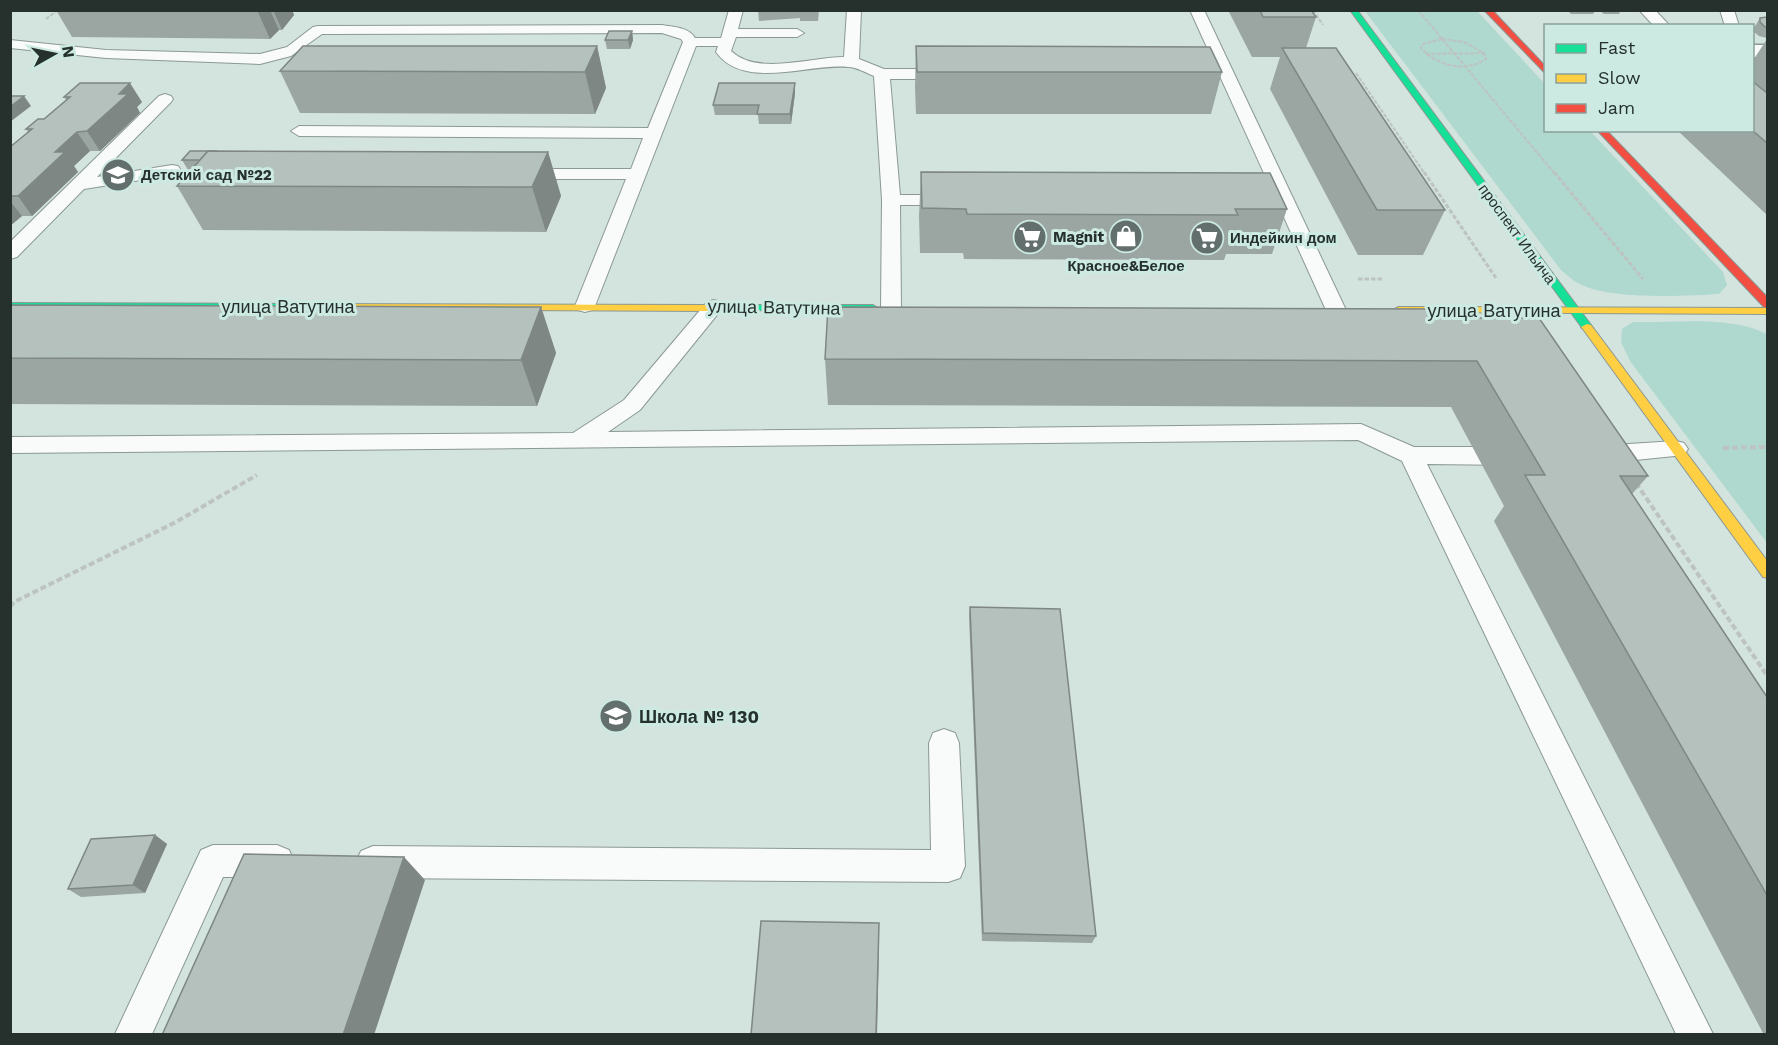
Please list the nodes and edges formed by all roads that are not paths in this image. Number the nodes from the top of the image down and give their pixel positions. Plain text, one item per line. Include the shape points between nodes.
1 (736, 10) edge
2 (854, 10) edge
3 (1197, 10) edge
4 (1353, 10) edge
5 (1487, 10) edge
6 (1646, 10) edge
7 (330, 17) dead end
8 (1661, 24) edge
9 (318, 30) junction
10 (797, 33) dead end
11 (728, 38) junction
12 (690, 42) junction
13 (10, 44) edge
14 (851, 62) junction
15 (1542, 64) edge
16 (882, 74) junction
17 (965, 74) edge
18 (165, 99) dead end
19 (299, 131) dead end
20 (1603, 132) edge
21 (654, 133) junction
22 (172, 170) dead end
23 (498, 174) edge
24 (638, 174) junction
25 (78, 185) junction
26 (891, 200) junction
27 (975, 200) edge
28 (1262, 200) edge
29 (1286, 200) junction
30 (10, 253) edge
31 (1767, 305) edge
32 (10, 306) edge
33 (585, 306) junction
34 (714, 306) junction
35 (897, 308) joint
36 (1336, 310) edge
37 (1382, 310) edge
38 (1574, 310) junction
39 (1767, 310) edge
40 (578, 441) junction
41 (10, 445) edge
42 (1676, 449) junction
43 (1411, 455) junction
44 (1580, 455) edge
45 (1534, 456) edge
46 (1767, 573) edge
47 (944, 742) dead end
48 (308, 862) edge
49 (344, 862) edge
50 (133, 1035) edge
51 (1695, 1035) edge

1 - 11 lane
2 - 14 lane
3 - 29 lane via 1220,73
4 - 38 street, проспект Ильича
5 - 15 street
6 - 8 lane
7 - 9 lane
9 - 12 lane via 662,29 687,36
9 - 13 lane via 292,52 260,59 106,54
10 - 11 lane
11 - 12 lane
11 - 14 lane via 723,52 728,60 758,68
12 - 21 lane
14 - 16 lane
16 - 17 lane
16 - 26 lane
18 - 25 lane
19 - 21 lane
20 - 31 street
21 - 24 lane
22 - 25 lane
23 - 24 lane
24 - 33 lane
25 - 30 lane
26 - 27 lane
26 - 35 lane
28 - 29 lane
29 - 36 lane
32 - 33 street, улица Ватутина
33 - 34 street, улица Ватутина
34 - 35 street, улица Ватутина
34 - 40 lane via 632,405
37 - 38 street, улица Ватутина
38 - 39 street, улица Ватутина
38 - 42 street, проспект Ильича
40 - 41 lane
40 - 43 lane via 1360,432
42 - 44 lane
42 - 46 street, проспект Ильича
43 - 45 lane
43 - 51 lane
47 - 49 lane via 948,866
48 - 50 lane via 213,861

